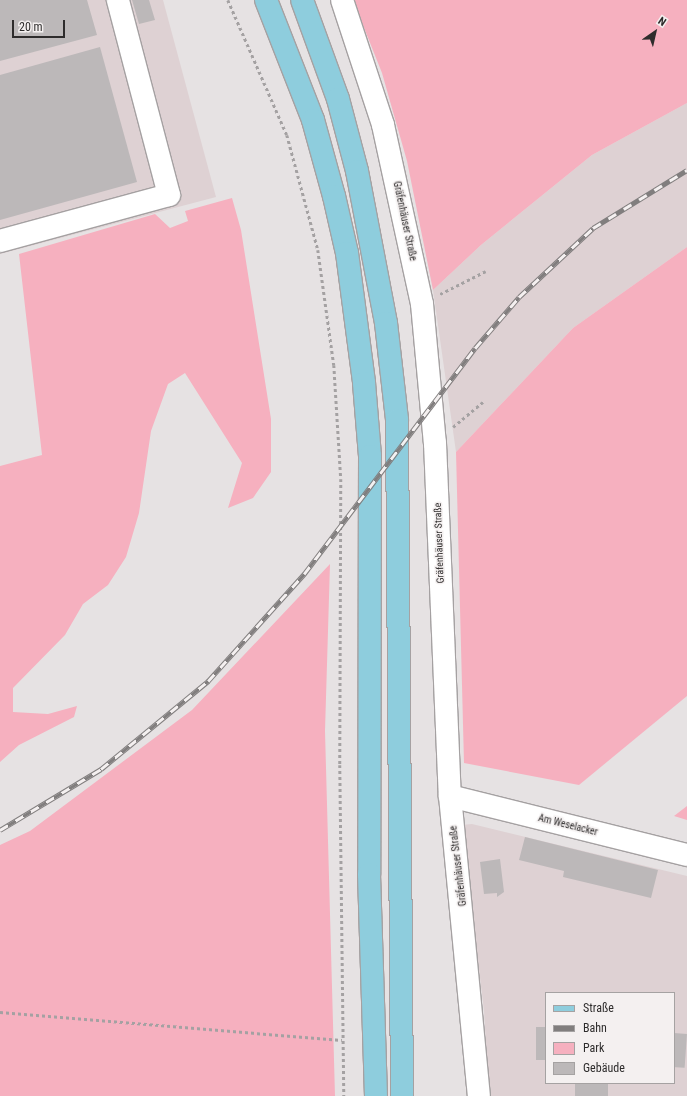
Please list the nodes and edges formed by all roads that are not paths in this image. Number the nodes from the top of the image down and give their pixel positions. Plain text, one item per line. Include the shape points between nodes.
1 (118, 0) edge
2 (266, 0) edge
3 (302, 0) edge
4 (342, 0) edge
5 (0, 241) edge
6 (450, 796) junction
7 (687, 855) edge
8 (376, 1096) edge
9 (402, 1096) edge
10 (479, 1096) edge

1 - 5 street via 169,195
2 - 8 main road via 313,120 334,196 348,253 364,383 370,456 369,874
3 - 9 main road via 338,99 357,171 386,323 397,420
4 - 6 street, Gräfenhäuser Straße via 384,125 422,304 434,443
6 - 7 street, Am Weselacker
6 - 10 street, Gräfenhäuser Straße

